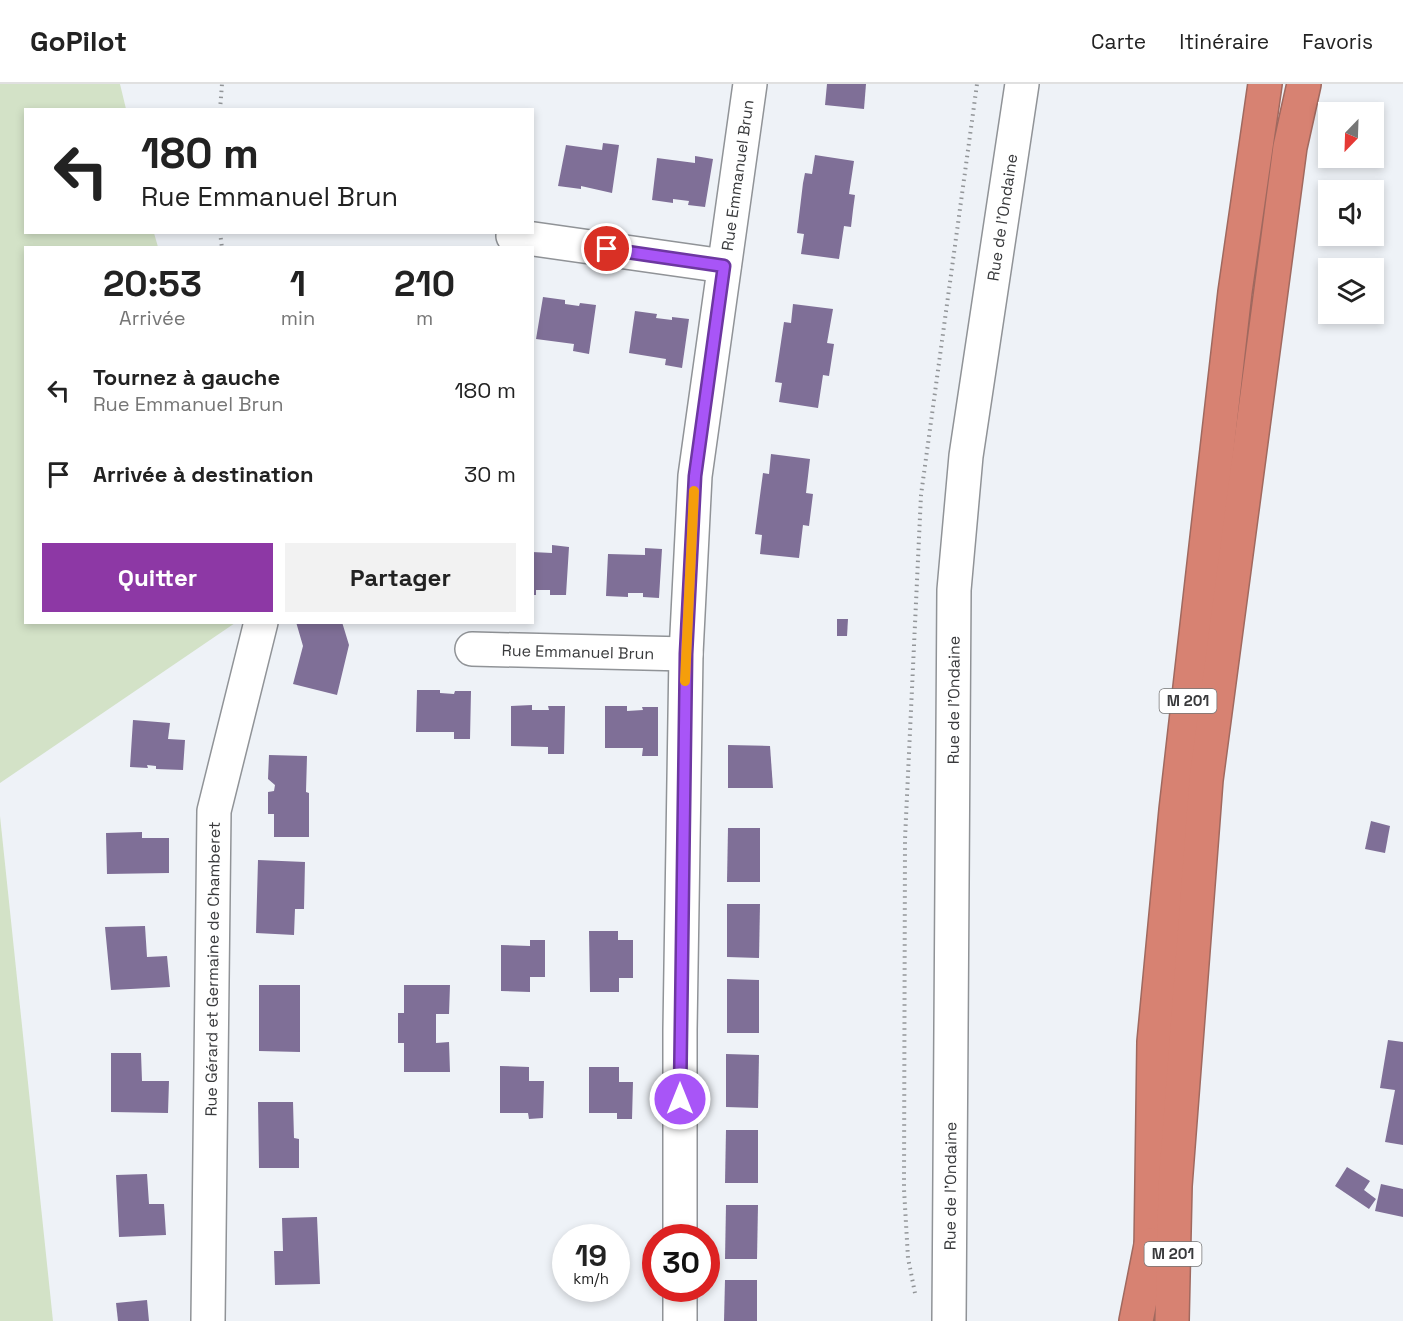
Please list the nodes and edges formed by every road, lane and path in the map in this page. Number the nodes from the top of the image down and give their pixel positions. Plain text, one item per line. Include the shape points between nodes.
1 (222, 84) edge
2 (750, 84) edge
3 (977, 84) edge
4 (1022, 84) edge
5 (1265, 84) edge
6 (1304, 84) edge
7 (220, 108) edge
8 (513, 236) dead end
9 (724, 266) junction
10 (261, 624) edge
11 (472, 649) dead end
12 (686, 654) junction
13 (1175, 1186) junction
14 (680, 1224) edge
15 (1151, 1245) junction
16 (916, 1298) dead end
17 (680, 1302) edge
18 (208, 1321) edge
19 (681, 1321) edge
20 (949, 1321) edge
21 (1136, 1321) edge
22 (1151, 1321) edge
23 (1172, 1321) edge
24 (1192, 1321) edge

1 - 7 path
2 - 9 street, Rue Emmanuel Brun
3 - 16 path via 921,495 905,839 904,1189 908,1258
4 - 20 street, Rue de l'Ondaine via 966,456 954,590
5 - 15 highway, M 201 via 1235,292 1176,810 1154,1042
6 - 13 highway, M 201 via 1290,147 1206,780
8 - 9 street, Rue Emmanuel Brun
9 - 12 street, Rue Emmanuel Brun via 695,476
10 - 18 street, Rue Gérard et Germaine de Chamberet via 214,811
11 - 12 street, Rue Emmanuel Brun
12 - 14 street, Rue Emmanuel Brun
13 - 23 highway, M 201
13 - 24 highway
15 - 21 highway
15 - 22 highway, M 201
17 - 19 street

